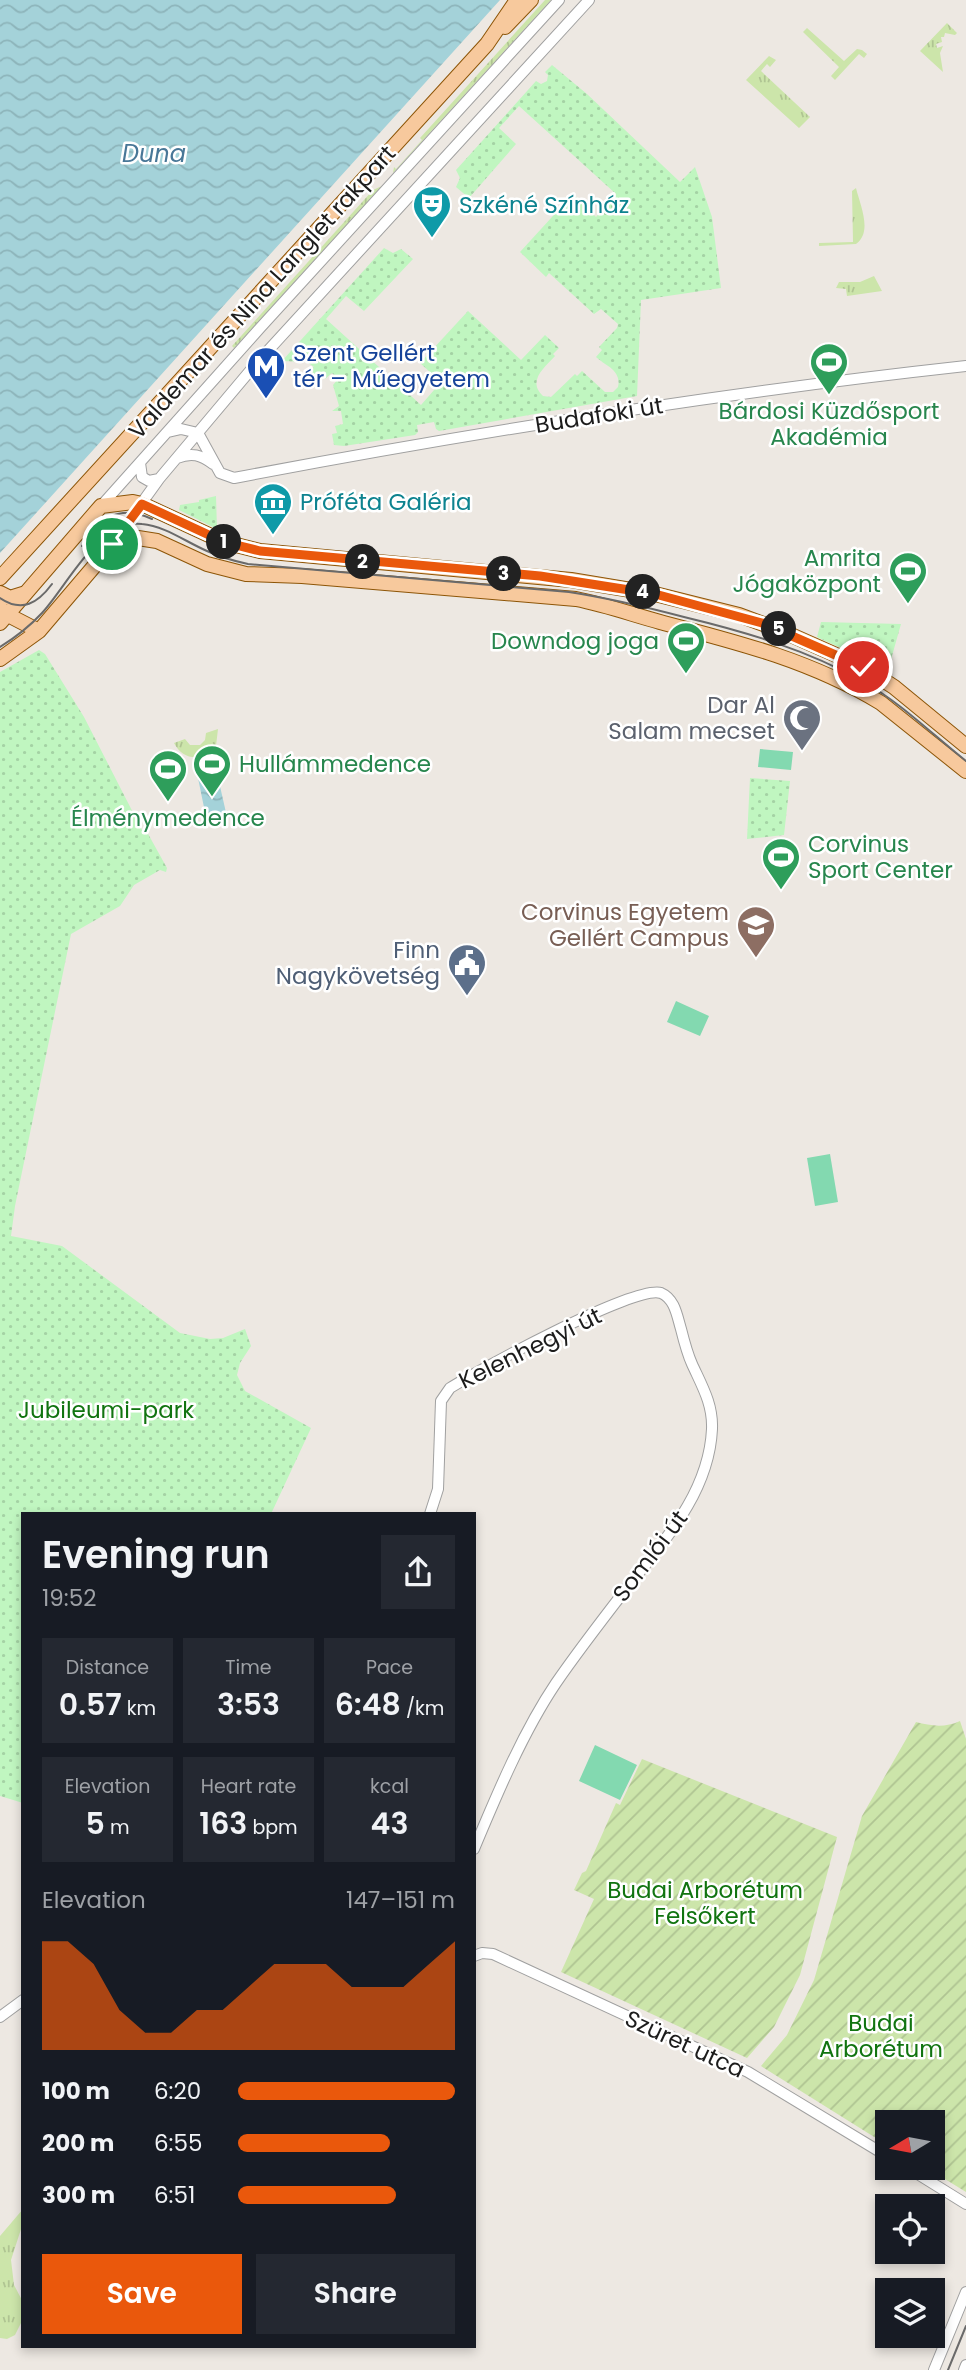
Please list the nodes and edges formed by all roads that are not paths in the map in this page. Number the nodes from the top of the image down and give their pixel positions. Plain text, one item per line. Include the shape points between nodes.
1 (517, 0) edge
2 (531, 0) edge
3 (589, 0) edge
4 (557, 2) edge
5 (571, 20) junction
6 (538, 23) junction
7 (554, 38) junction
8 (488, 44) junction
9 (966, 366) edge
10 (181, 429) junction
11 (168, 432) junction
12 (198, 433) junction
13 (185, 447) junction
14 (175, 459) junction
15 (140, 463) junction
16 (216, 466) junction
17 (159, 479) junction
18 (142, 504) junction
19 (101, 506) junction
20 (108, 550) junction
21 (0, 578) edge
22 (30, 590) junction
23 (0, 593) edge
24 (3, 615) edge
25 (39, 631) junction
26 (0, 659) edge
27 (863, 667) junction
28 (834, 676) junction
29 (966, 746) edge
30 (966, 771) edge
31 (614, 1306) joint
32 (430, 1512) edge
33 (476, 1845) edge
34 (476, 1955) edge
35 (21, 2001) edge
36 (0, 2017) edge
37 (875, 2148) edge
38 (927, 2180) edge
39 (966, 2204) edge
40 (966, 2292) edge
41 (934, 2370) edge

1 - 8 main road, Valdemar és Nina Langlet rakpart
2 - 8 main road
3 - 5 street
4 - 5 street via 558,18
4 - 6 street
5 - 7 street
6 - 7 street via 551,24
6 - 11 street
7 - 12 street
8 - 21 main road, Valdemar és Nina Langlet rakpart
9 - 16 street, Budafoki út via 626,410 234,478 220,473
10 - 11 street
10 - 12 street
10 - 13 street
11 - 15 street
12 - 13 street
12 - 16 street
13 - 14 street
14 - 16 street via 197,454
14 - 17 street
15 - 17 street via 142,477
15 - 19 street
17 - 18 street
18 - 19 main road
18 - 20 street
18 - 27 main road via 234,546 282,555 540,576 655,594 762,623
19 - 22 main road
20 - 25 main road
20 - 28 main road via 144,538 207,564 246,574 576,599 775,653
22 - 23 main road via 16,598
22 - 24 main road
24 - 25 main road
25 - 26 main road
27 - 28 main road via 865,677 859,682
27 - 29 main road
28 - 30 main road via 881,704
31 - 32 street, Kelenhegyi út via 544,1336 445,1393 440,1411 438,1489
31 - 33 street, Somlói út via 650,1292 670,1299 711,1411 708,1460 674,1527 547,1697
34 - 37 street, Szüret utca via 492,1954 748,2072
35 - 36 street
38 - 39 street
40 - 41 street

